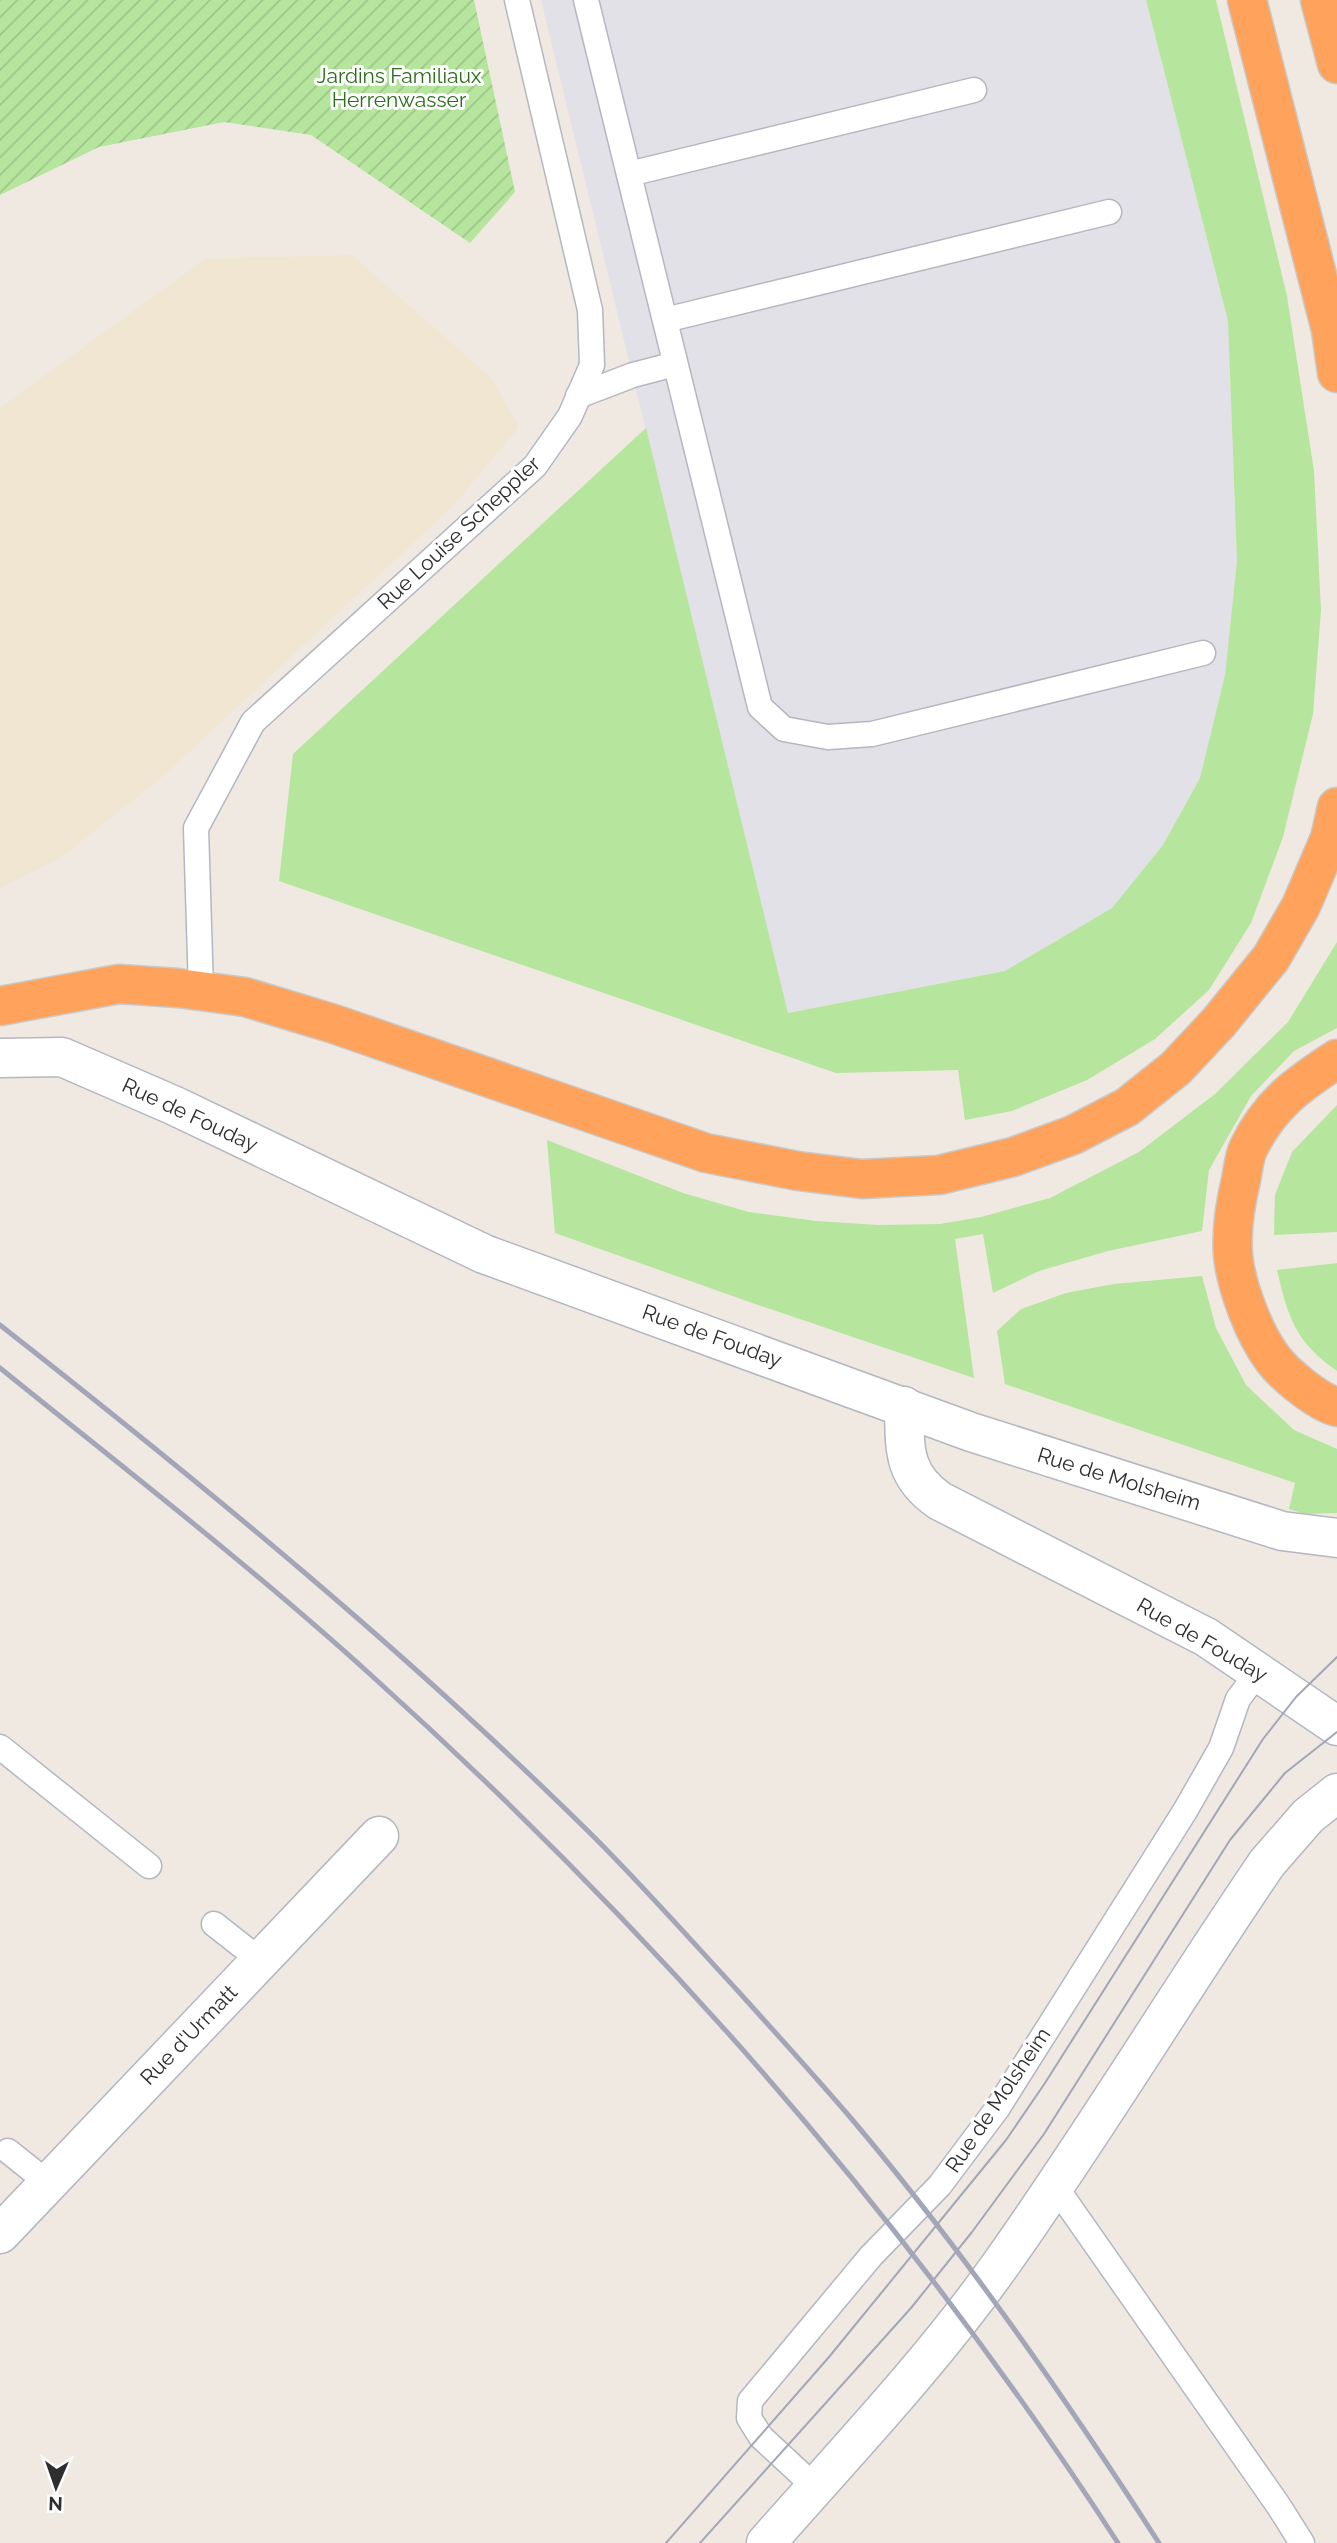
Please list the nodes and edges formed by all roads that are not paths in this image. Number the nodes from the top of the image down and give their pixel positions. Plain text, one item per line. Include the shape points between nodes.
1 (517, 0) edge
2 (586, 0) edge
3 (1247, 0) edge
4 (1320, 0) edge
5 (1337, 64) edge
6 (974, 90) dead end
7 (629, 174) junction
8 (1109, 212) dead end
9 (665, 320) junction
10 (676, 363) junction
11 (1337, 373) edge
12 (578, 396) junction
13 (1203, 653) dead end
14 (1337, 807) edge
15 (201, 991) junction
16 (0, 1006) edge
17 (0, 1058) edge
18 (1337, 1059) edge
19 (904, 1406) junction
20 (1337, 1407) edge
21 (1337, 1538) edge
22 (1259, 1671) junction
23 (1337, 1726) edge
24 (0, 1747) edge
25 (1337, 1793) edge
26 (379, 1836) dead end
27 (149, 1866) dead end
28 (214, 1924) dead end
29 (260, 1960) junction
30 (8, 2151) dead end
31 (48, 2183) junction
32 (1055, 2186) junction
33 (0, 2234) edge
34 (815, 2487) junction
35 (766, 2543) edge
36 (1302, 2543) edge

1 - 12 lane, Rue Louise Scheppler via 590,310 592,365
2 - 7 lane
3 - 11 highway via 1324,303
4 - 5 highway
6 - 7 lane
7 - 9 lane
8 - 9 lane
9 - 10 lane
10 - 12 lane
10 - 13 lane via 760,707 784,729 828,737 872,734
12 - 15 lane, Rue Louise Scheppler via 570,416 535,466 253,722 197,828
14 - 15 highway via 1330,838 1301,906 1270,958 1176,1068 1127,1107 1073,1135 1013,1157 939,1175 862,1179 706,1153 334,1024 245,997
15 - 16 highway via 119,984
17 - 19 main road, Rue de Fouday via 62,1057 484,1254
18 - 20 highway via 1272,1108 1247,1151 1233,1216 1233,1255 1241,1291 1273,1360 1298,1383
19 - 21 main road, Rue de Molsheim via 971,1432 1282,1531
19 - 22 main road, Rue de Fouday via 906,1458 924,1490 1206,1637
22 - 23 main road, Rue de Fouday
22 - 34 lane, Rue de Molsheim via 1238,1699 1221,1748 1185,1811 997,2109 940,2185 871,2256 750,2401 749,2418 761,2437
24 - 27 lane
25 - 32 main road via 1308,1816 1267,1863
26 - 29 main road, Rue d'Urmatt
28 - 29 lane
29 - 31 main road, Rue d'Urmatt
30 - 31 lane
31 - 33 main road, Rue d'Urmatt
32 - 34 main road via 938,2345
32 - 36 lane
34 - 35 main road

